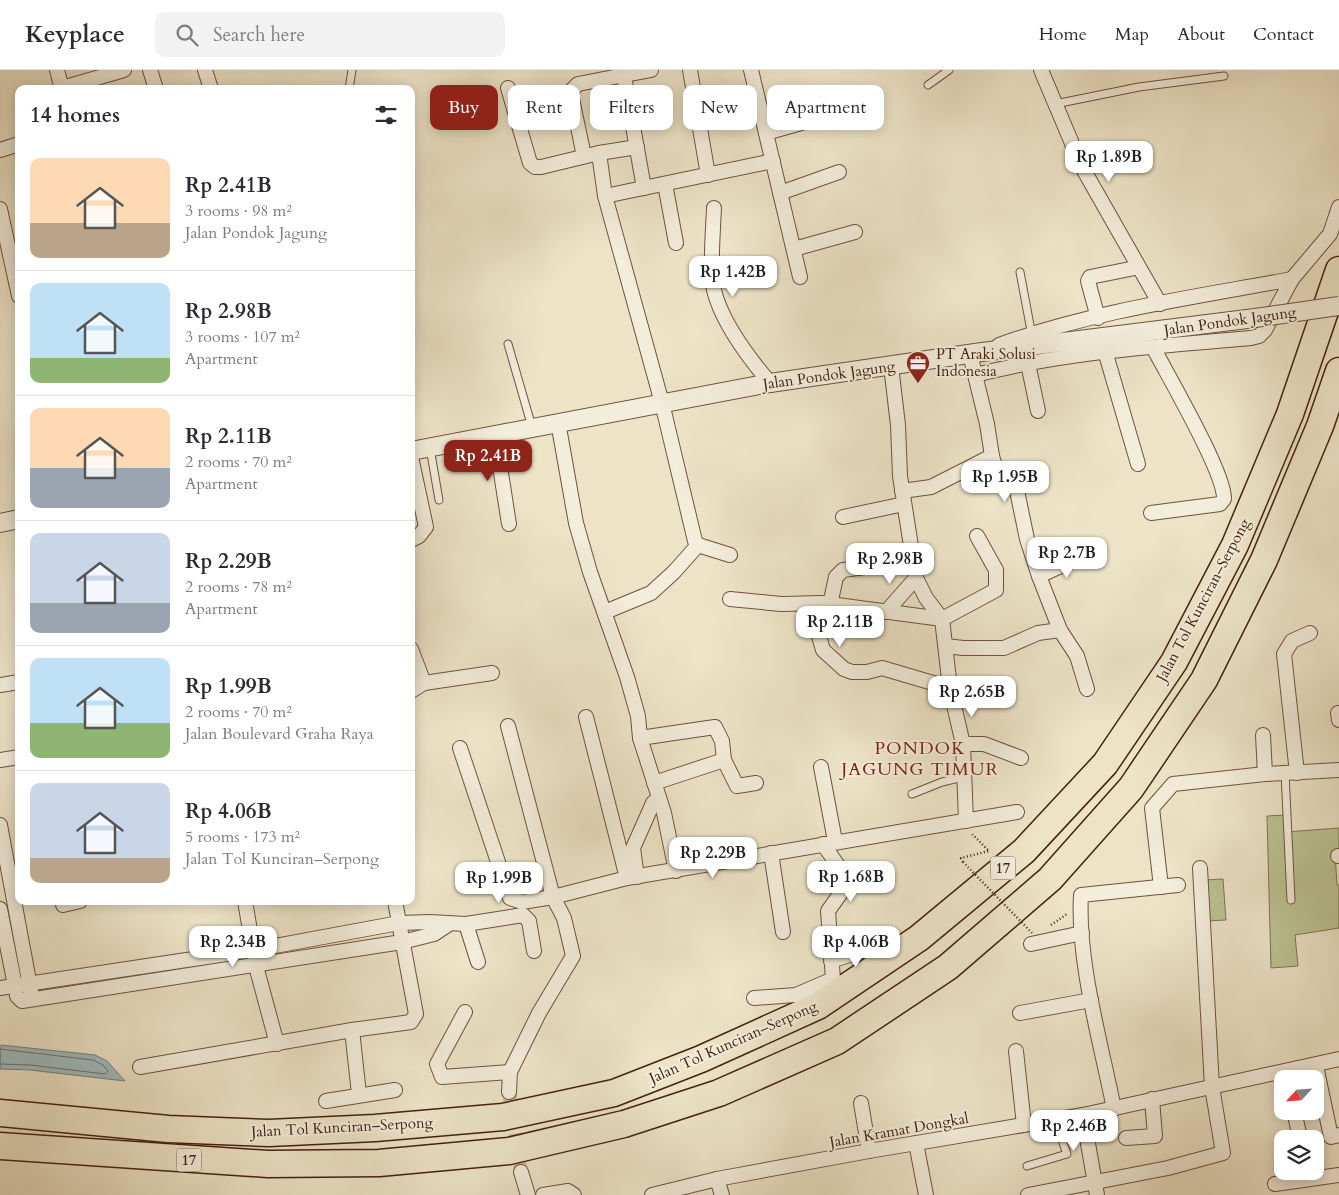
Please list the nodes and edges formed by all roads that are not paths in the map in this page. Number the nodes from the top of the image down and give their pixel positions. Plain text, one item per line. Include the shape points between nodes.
1 (57, 70) edge
2 (124, 70) edge
3 (150, 70) edge
4 (205, 70) edge
5 (352, 70) edge
6 (651, 70) edge
7 (690, 70) edge
8 (752, 70) edge
9 (949, 70) edge
10 (1041, 70) edge
11 (624, 76) junction
12 (1224, 76) dead end
13 (61, 85) edge
14 (72, 85) edge
15 (155, 85) edge
16 (210, 85) edge
17 (350, 85) edge
18 (928, 85) dead end
19 (1055, 104) junction
20 (520, 130) edge
21 (777, 130) edge
22 (766, 133) junction
23 (15, 145) edge
24 (637, 147) junction
25 (0, 150) edge
26 (599, 153) junction
27 (584, 156) junction
28 (773, 162) junction
29 (839, 172) dead end
30 (708, 175) junction
31 (665, 184) junction
32 (644, 188) junction
33 (780, 193) junction
34 (605, 196) junction
35 (714, 208) dead end
36 (1339, 208) edge
37 (0, 209) edge
38 (855, 232) dead end
39 (12, 236) edge
40 (676, 243) dead end
41 (794, 249) junction
42 (15, 262) edge
43 (1134, 268) dead end
44 (1339, 270) edge
45 (1020, 272) dead end
46 (800, 276) dead end
47 (1292, 279) junction
48 (1160, 304) junction
49 (1339, 306) edge
50 (1098, 318) junction
51 (508, 344) dead end
52 (1029, 347) junction
53 (1154, 347) junction
54 (1105, 351) junction
55 (976, 353) junction
56 (891, 366) junction
57 (1339, 371) edge
58 (975, 375) junction
59 (770, 383) junction
60 (662, 403) junction
61 (1038, 411) dead end
62 (558, 422) junction
63 (532, 427) junction
64 (495, 435) junction
65 (430, 448) junction
66 (415, 450) edge
67 (992, 456) junction
68 (1138, 464) dead end
69 (415, 476) edge
70 (903, 497) junction
71 (440, 500) dead end
72 (1151, 513) dead end
73 (844, 517) dead end
74 (15, 521) edge
75 (0, 523) edge
76 (509, 524) dead end
77 (977, 536) dead end
78 (415, 538) edge
79 (698, 545) junction
80 (730, 554) dead end
81 (1083, 556) dead end
82 (914, 560) junction
83 (1039, 576) junction
84 (916, 578) junction
85 (730, 599) dead end
86 (826, 604) junction
87 (605, 612) junction
88 (886, 612) junction
89 (942, 619) junction
90 (1060, 630) junction
91 (1310, 633) dead end
92 (946, 646) junction
93 (415, 659) edge
94 (492, 673) dead end
95 (15, 683) edge
96 (424, 683) junction
97 (0, 685) edge
98 (950, 688) junction
99 (415, 689) edge
100 (1087, 689) dead end
101 (586, 716) dead end
102 (508, 726) dead end
103 (1263, 735) dead end
104 (640, 738) junction
105 (963, 744) junction
106 (460, 748) dead end
107 (15, 758) edge
108 (1022, 758) dead end
109 (0, 760) edge
110 (724, 760) junction
111 (821, 767) dead end
112 (1339, 770) edge
113 (1291, 773) junction
114 (1265, 774) junction
115 (963, 777) junction
116 (654, 783) junction
117 (756, 783) dead end
118 (912, 794) dead end
119 (659, 798) junction
120 (1017, 812) dead end
121 (966, 821) junction
122 (0, 825) edge
123 (829, 842) junction
124 (771, 853) junction
125 (1200, 868) dead end
126 (676, 871) junction
127 (632, 878) junction
128 (1178, 885) dead end
129 (1161, 887) junction
130 (553, 897) junction
131 (1291, 900) dead end
132 (15, 904) edge
133 (15, 905) edge
134 (246, 905) edge
135 (396, 905) edge
136 (0, 909) edge
137 (399, 923) junction
138 (449, 924) junction
139 (466, 924) junction
140 (783, 932) dead end
141 (1082, 933) junction
142 (1034, 937) road end
143 (874, 938) dead end
144 (402, 942) junction
145 (253, 950) junction
146 (534, 951) dead end
147 (831, 961) junction
148 (478, 962) dead end
149 (256, 966) junction
150 (30, 984) junction
151 (15, 986) junction
152 (0, 988) edge
153 (754, 998) dead end
154 (32, 1000) junction
155 (1091, 1000) junction
156 (465, 1012) dead end
157 (1020, 1013) dead end
158 (352, 1030) junction
159 (277, 1044) junction
160 (1016, 1051) dead end
161 (1339, 1059) edge
162 (1316, 1066) junction
163 (140, 1067) dead end
164 (1303, 1070) edge
165 (510, 1072) junction
166 (1274, 1077) edge
167 (1212, 1087) junction
168 (395, 1090) dead end
169 (509, 1092) tunnel mouth
170 (359, 1094) junction
171 (1152, 1099) junction
172 (326, 1101) dead end
173 (861, 1103) dead end
174 (1114, 1108) junction
175 (0, 1113) edge
176 (1083, 1115) junction
177 (1055, 1120) junction
178 (1024, 1125) junction
179 (1339, 1135) edge
180 (1126, 1138) dead end
181 (916, 1144) junction
182 (0, 1146) edge
183 (869, 1151) junction
184 (1027, 1166) dead end
185 (521, 1172) tunnel mouth
186 (1339, 1175) edge
187 (718, 1179) junction
188 (1276, 1184) dead end
189 (1096, 1189) edge
190 (528, 1195) edge
191 (543, 1195) edge
192 (574, 1195) edge
193 (652, 1195) edge
194 (722, 1195) edge
195 (926, 1195) edge
196 (1028, 1195) edge

1 - 13 street
2 - 14 street
3 - 15 street
4 - 16 street
5 - 17 lane
6 - 11 street
7 - 30 street
8 - 22 street
9 - 18 lane
10 - 19 street
11 - 24 street
11 - 27 street via 578,84 572,90
12 - 19 lane via 1139,87
19 - 48 street via 1082,167
20 - 27 street via 530,162 535,167
21 - 22 street
22 - 28 street
23 - 25 street
24 - 26 street
24 - 32 street
26 - 27 street
26 - 34 street
28 - 30 street
28 - 33 street
29 - 33 street
30 - 31 street
31 - 32 street
31 - 40 street
32 - 34 street
33 - 41 street
34 - 60 street
35 - 59 street via 712,279 724,318 747,357
36 - 47 street via 1330,234
37 - 39 street
38 - 41 street
39 - 42 street
41 - 46 street
43 - 50 street via 1090,277 1088,281
44 - 175 highway, Jalan Tol Kunciran–Serpong / 17 via 1290,414 1239,536 1174,662 1105,764 1024,851 919,938 818,1006 701,1059 614,1093 503,1116 375,1128 269,1133 168,1129
45 - 52 lane
47 - 48 street
47 - 53 street via 1259,336
48 - 50 street
49 - 52 street, Jalan Pondok Jagung, bridge
50 - 52 street
51 - 63 lane
52 - 54 street
52 - 55 street, Jalan Pondok Jagung
52 - 58 street
52 - 61 street
53 - 54 street
53 - 72 street via 1216,470 1224,499 1220,504
54 - 68 street
55 - 56 street, Jalan Pondok Jagung
55 - 58 street
56 - 59 street, Jalan Pondok Jagung
56 - 70 street
57 - 182 highway, Jalan Tol Kunciran–Serpong / 17 via 1320,426 1264,560 1204,680 1131,788 1057,872 948,967 837,1041 719,1093 624,1124 509,1151 379,1163 268,1164
58 - 67 street
59 - 60 street, Jalan Pondok Jagung
60 - 62 street, Jalan Pondok Jagung
60 - 79 street
62 - 63 street, Jalan Pondok Jagung
62 - 87 street via 576,523
63 - 64 street, Jalan Pondok Jagung
64 - 65 street, Jalan Pondok Jagung
64 - 76 street
65 - 66 street, Jalan Pondok Jagung
65 - 71 lane
67 - 70 street via 931,487
67 - 83 street via 1000,479 1016,486
69 - 78 street via 426,527
70 - 73 street
70 - 82 street
74 - 75 street
77 - 89 street via 996,570 996,590
79 - 80 street
79 - 87 street via 651,593
81 - 83 street
82 - 84 street
82 - 86 street via 843,570 836,576
83 - 90 street
84 - 88 street
84 - 89 street
85 - 86 street
86 - 88 street
86 - 98 street via 818,633 823,650 844,669 867,672 882,668
87 - 104 street via 627,676 638,716
88 - 89 street
89 - 92 street
90 - 92 street via 1038,633 1004,648
90 - 100 street via 1077,656
91 - 113 street via 1292,642 1284,654
92 - 98 street
93 - 96 street
94 - 96 street
95 - 97 street
96 - 99 street
98 - 105 street
101 - 127 street
102 - 130 street
103 - 114 street
104 - 110 street via 715,727 722,741
104 - 116 street
105 - 108 street via 984,744
105 - 115 street
106 - 130 street via 510,898 522,902
107 - 109 street
110 - 116 street
110 - 117 street via 736,786
111 - 123 street
112 - 113 street
113 - 114 street
113 - 131 lane
114 - 129 street via 1173,784 1152,808
115 - 118 lane
115 - 121 street
116 - 119 street
119 - 126 street
119 - 127 street via 653,803 633,848
120 - 121 street
121 - 123 street
122 - 132 street
123 - 124 street
123 - 147 street via 846,877 843,890 828,911
124 - 126 street
124 - 140 street
125 - 167 street
126 - 127 street
127 - 130 street
128 - 129 street
129 - 141 street via 1081,895
130 - 165 street via 564,918 573,956
133 - 150 street
134 - 145 street
135 - 137 street
136 - 151 street
137 - 138 street
137 - 144 street
137 - 145 street
138 - 139 street
138 - 144 street via 434,934
139 - 146 street via 523,914 529,921
139 - 148 street
141 - 142 street
141 - 155 street
143 - 147 street via 871,948
144 - 149 street
144 - 158 street via 416,1017 411,1022
145 - 149 street
145 - 150 street
147 - 153 street via 832,981 796,996
149 - 154 street
149 - 159 street
150 - 151 street
150 - 154 street
151 - 152 street
151 - 154 street via 22,1001
155 - 157 street
155 - 174 street
156 - 165 street via 437,1064 442,1077
158 - 159 street
158 - 170 street
159 - 163 street
160 - 178 street
161 - 162 street, Jalan Kramat Dongkal
162 - 164 street, Jalan Kramat Dongkal
162 - 179 street via 1331,1137
165 - 169 street
166 - 167 street, Jalan Kramat Dongkal
167 - 171 street, Jalan Kramat Dongkal
167 - 189 street via 1223,1153
168 - 170 street
170 - 172 street
171 - 174 street, Jalan Kramat Dongkal
171 - 180 street via 1155,1136
173 - 183 street
174 - 176 street, Jalan Kramat Dongkal
176 - 177 street, Jalan Kramat Dongkal
176 - 189 street
177 - 178 street, Jalan Kramat Dongkal
177 - 184 lane via 1067,1154
178 - 181 street, Jalan Kramat Dongkal
181 - 183 street, Jalan Kramat Dongkal
181 - 195 street
183 - 187 street, Jalan Kramat Dongkal
185 - 190 street
186 - 188 street
187 - 193 street, Jalan Kramat Dongkal
187 - 194 street
189 - 196 street
191 - 192 street via 568,1191

